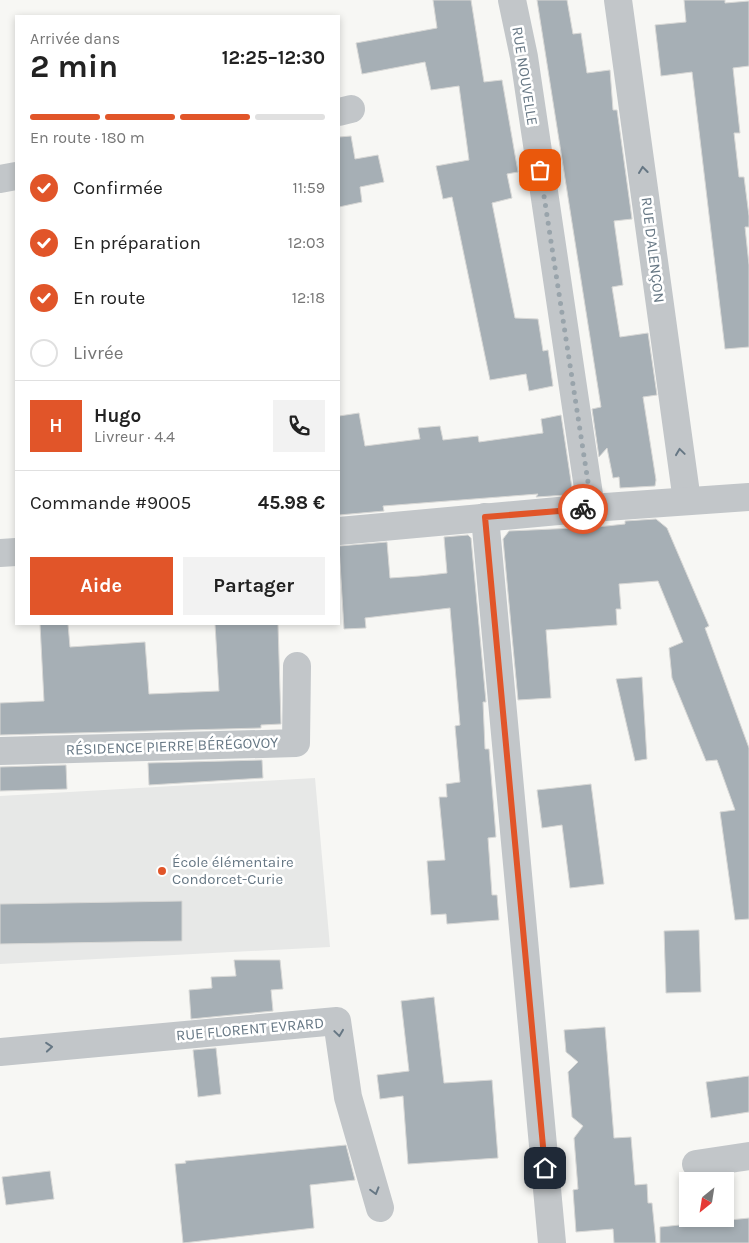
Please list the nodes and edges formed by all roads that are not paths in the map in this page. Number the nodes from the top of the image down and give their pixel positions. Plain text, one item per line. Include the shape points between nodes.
1 (512, 0) edge
2 (618, 0) edge
3 (15, 176) edge
4 (0, 179) edge
5 (749, 497) edge
6 (687, 501) junction
7 (591, 508) junction
8 (485, 517) junction
9 (340, 531) edge
10 (15, 552) edge
11 (0, 553) edge
12 (298, 666) dead end
13 (0, 751) edge
14 (0, 1052) edge
15 (749, 1156) edge
16 (696, 1164) dead end
17 (380, 1208) dead end
18 (552, 1243) edge

1 - 7 street, RUE NOUVELLE via 524,57
6 -> 2 street, RUE D'ALENÇON
3 - 4 street
5 - 6 street
6 - 7 street
7 - 8 street
8 - 9 street
8 - 18 street
10 - 11 street
12 - 13 street, RÉSIDENCE PIERRE BÉRÉGOVOY via 296,743
14 -> 17 street, RUE FLORENT EVRARD via 337,1021 348,1097
15 - 16 street

